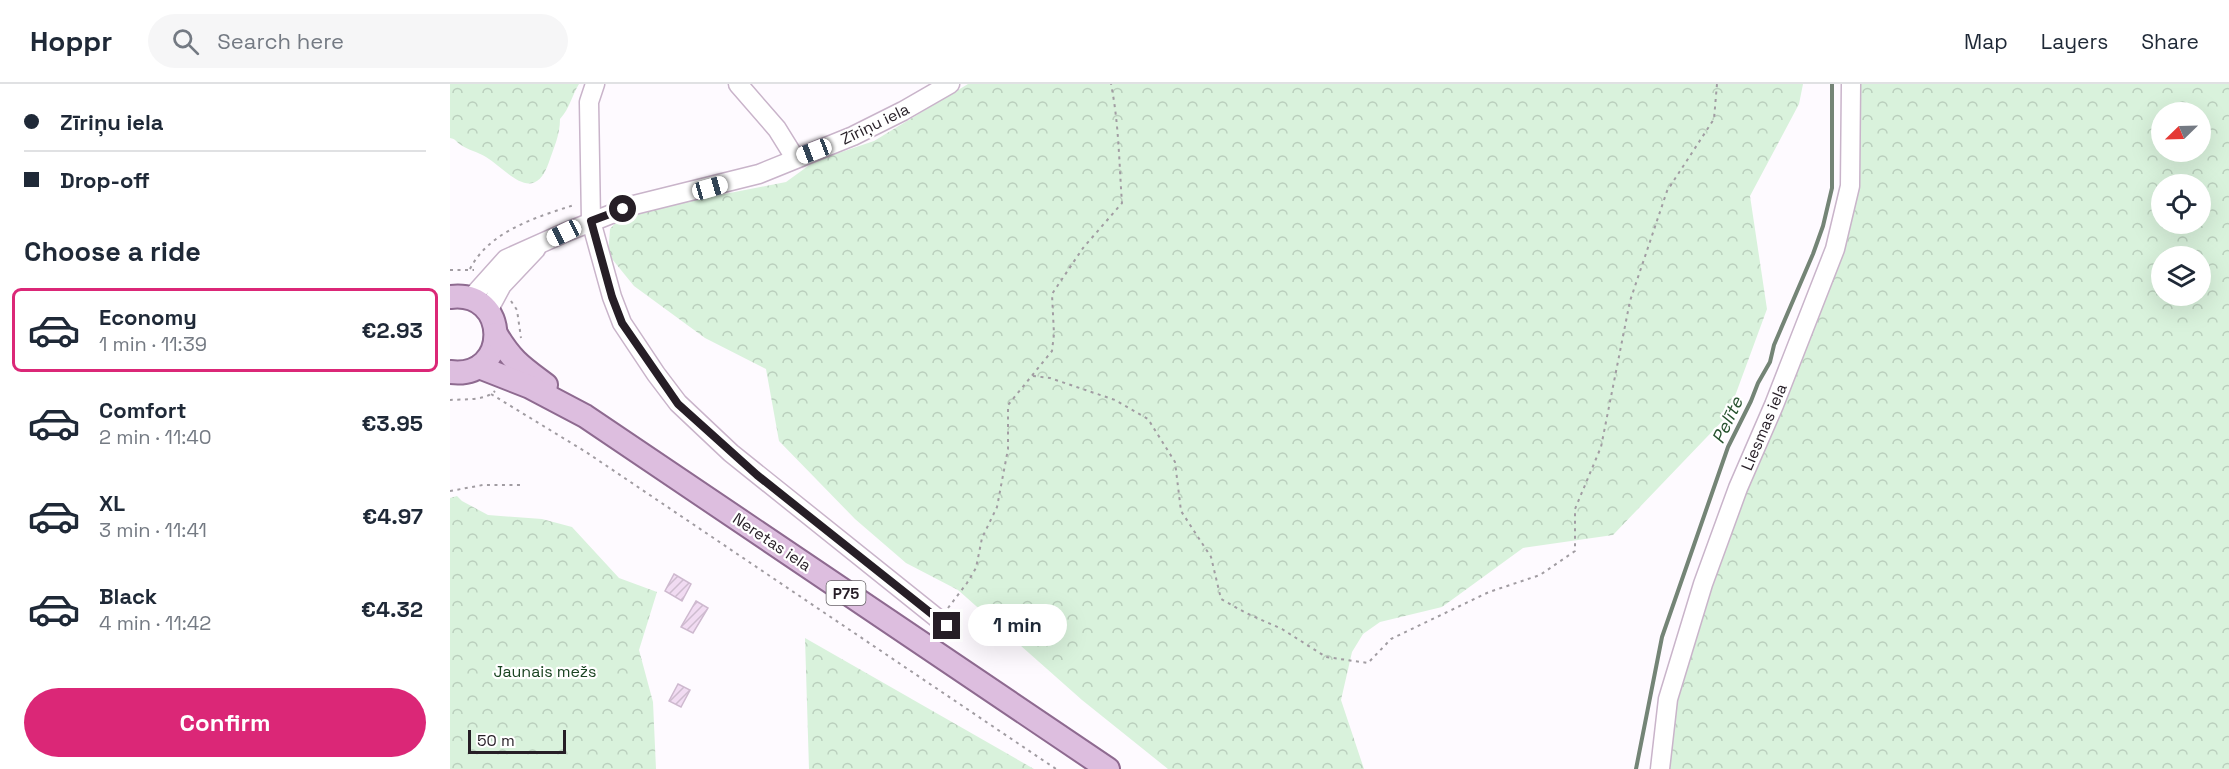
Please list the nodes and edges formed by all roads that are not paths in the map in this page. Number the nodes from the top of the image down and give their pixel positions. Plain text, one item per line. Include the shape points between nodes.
1 (595, 84) edge
2 (738, 84) edge
3 (951, 84) edge
4 (1851, 84) edge
5 (795, 158) junction
6 (591, 221) junction
7 (470, 302) edge
8 (496, 334) junction
9 (479, 367) junction
10 (450, 372) edge
11 (585, 416) junction
12 (946, 619) road end
13 (1108, 769) edge
14 (1660, 769) edge

1 - 6 street via 589,102
2 - 5 street via 777,129
3 - 5 street, Zīriņu iela via 853,136
4 - 14 street, Liesmas iela via 1850,186 1835,249 1703,584 1668,699
5 - 6 street, Zīriņu iela via 759,174 666,196
6 - 7 street, Zīriņu iela via 541,244 502,285
6 - 12 street via 622,323 678,404 757,475
7 - 8 main road, Neretas iela via 494,321
8 - 9 main road via 489,358
8 - 11 main road, Neretas iela via 515,361
9 - 10 main road
9 - 11 main road, Neretas iela / P75 via 530,387
11 - 13 main road, Neretas iela / P75

